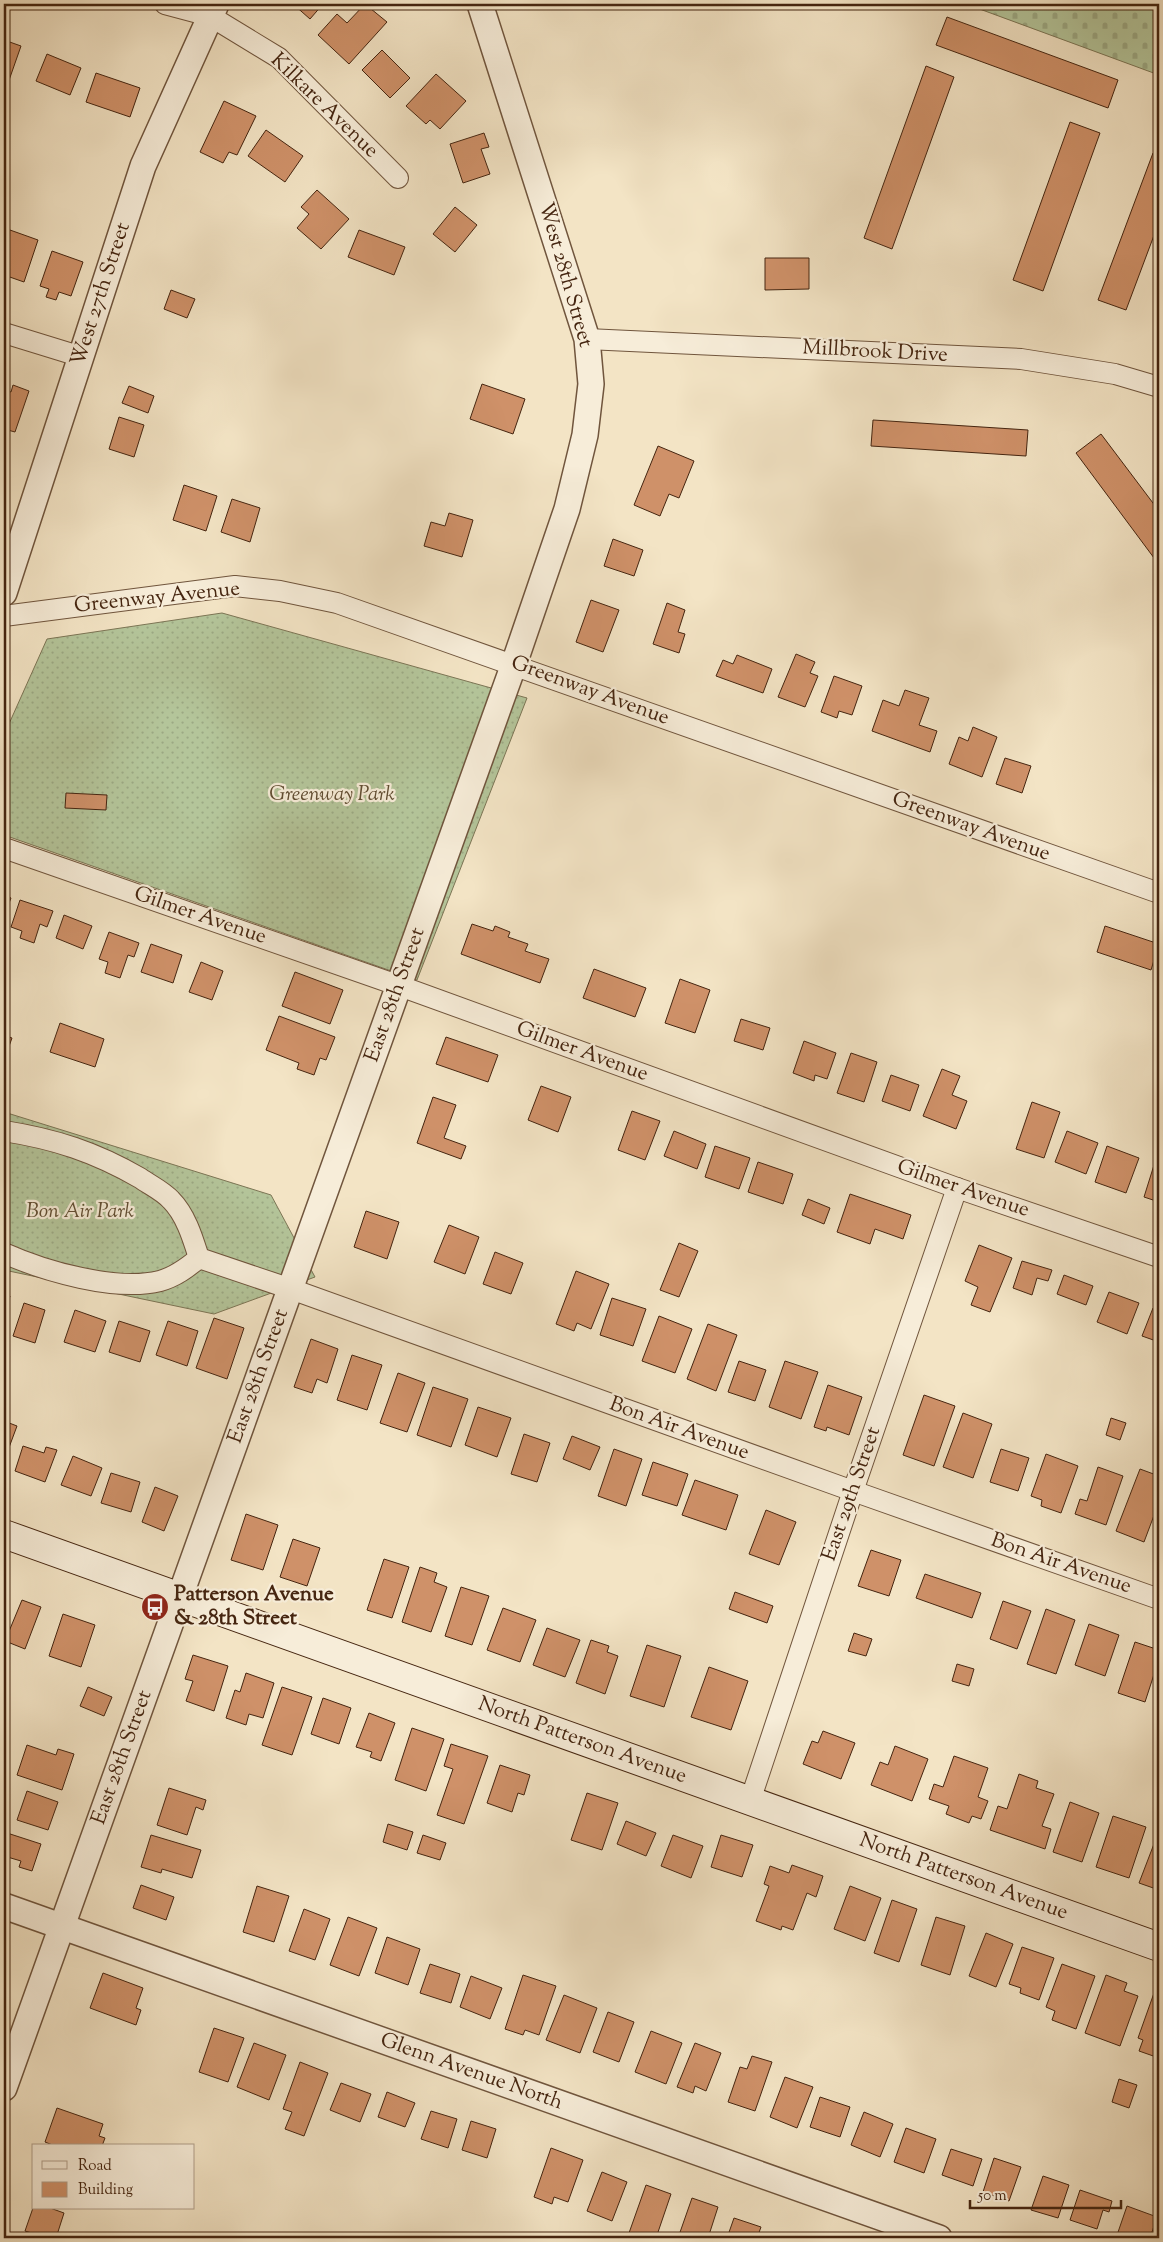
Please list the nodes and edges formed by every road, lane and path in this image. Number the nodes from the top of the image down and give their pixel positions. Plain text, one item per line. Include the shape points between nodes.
1 (165, 4) edge
2 (480, 4) edge
3 (213, 10) edge
4 (398, 178) dead end
5 (4, 333) edge
6 (587, 339) junction
7 (82, 357) junction
8 (1159, 387) edge
9 (4, 593) edge
10 (4, 616) edge
11 (514, 664) junction
12 (4, 848) edge
13 (1159, 893) edge
14 (400, 986) junction
15 (4, 1131) edge
16 (957, 1188) junction
17 (4, 1253) edge
18 (1159, 1257) edge
19 (199, 1258) junction
20 (291, 1289) junction
21 (853, 1491) junction
22 (4, 1534) edge
23 (180, 1596) junction
24 (1159, 1598) edge
25 (750, 1801) junction
26 (4, 1906) edge
27 (62, 1926) junction
28 (1159, 1947) edge
29 (4, 2088) edge
30 (939, 2238) edge

1 - 3 street, Kilkare Avenue
2 - 6 street, West 28th Street
3 - 4 street, Kilkare Avenue via 279,58
3 - 7 street, West 27th Street via 143,166
5 - 7 street
6 - 8 street, Millbrook Drive via 1021,359 1115,374
6 - 11 street, West 28th Street via 591,384 585,435 567,509
7 - 9 street, West 27th Street
10 - 11 street, Greenway Avenue via 235,586 337,603
11 - 13 street, Greenway Avenue
11 - 14 street, East 28th Street
12 - 14 street, Gilmer Avenue
14 - 16 street, Gilmer Avenue
14 - 20 street, East 28th Street
15 - 19 street via 75,1146 117,1165 157,1189 182,1215
16 - 18 street, Gilmer Avenue
16 - 21 street, East 29th Street
17 - 19 street via 60,1274 143,1284 178,1274
19 - 20 street, Bon Air Avenue
20 - 21 street, Bon Air Avenue
20 - 23 street, East 28th Street
21 - 24 street, Bon Air Avenue
21 - 25 street, East 29th Street
22 - 23 main road, North Patterson Avenue
23 - 25 main road, North Patterson Avenue
23 - 27 street, East 28th Street
25 - 28 main road, North Patterson Avenue
26 - 27 street, Glenn Avenue North
27 - 29 street, East 28th Street
27 - 30 street, Glenn Avenue North

